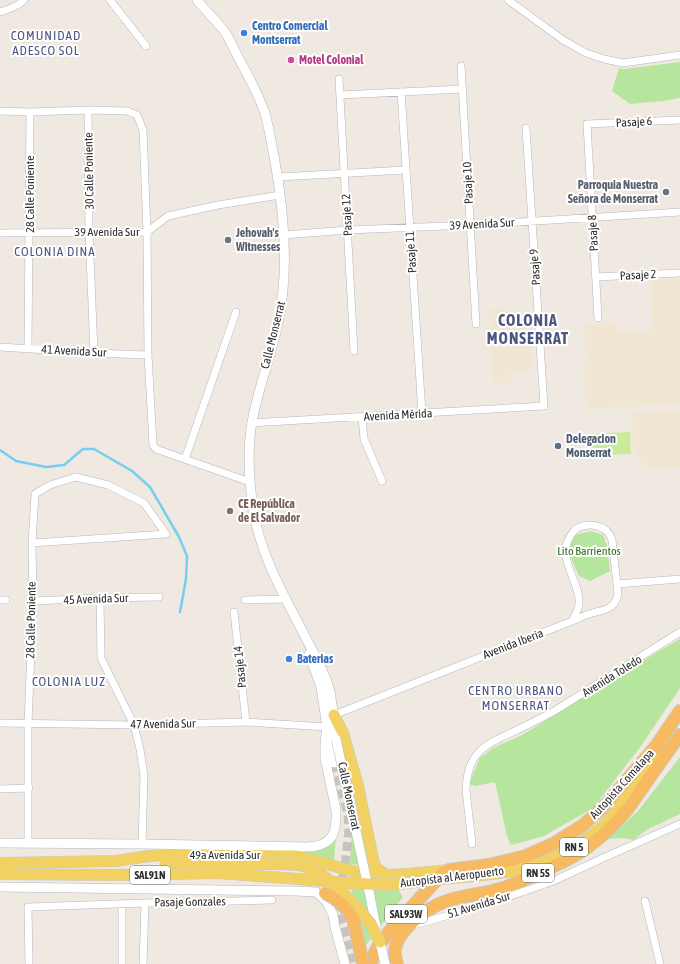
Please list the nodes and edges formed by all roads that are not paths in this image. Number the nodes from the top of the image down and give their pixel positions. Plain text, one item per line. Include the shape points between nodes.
1 (24, 0) edge
2 (110, 0) edge
3 (196, 0) edge
4 (508, 0) edge
5 (0, 12) edge
6 (146, 46) dead end
7 (680, 55) edge
8 (461, 66) dead end
9 (339, 79) dead end
10 (463, 89) junction
11 (401, 92) junction
12 (340, 95) junction
13 (88, 110) junction
14 (0, 111) edge
15 (30, 112) junction
16 (680, 120) edge
17 (587, 124) joint
18 (526, 128) dead end
19 (406, 170) junction
20 (344, 173) junction
21 (278, 177) junction
22 (280, 195) junction
23 (680, 212) edge
24 (592, 218) junction
25 (532, 221) junction
26 (470, 225) junction
27 (410, 227) junction
28 (348, 230) junction
29 (89, 232) junction
30 (147, 232) junction
31 (0, 233) edge
32 (29, 233) junction
33 (284, 236) junction
34 (680, 273) edge
35 (596, 278) junction
36 (236, 312) dead end
37 (598, 318) dead end
38 (476, 324) dead end
39 (0, 347) edge
40 (28, 348) junction
41 (354, 351) dead end
42 (94, 353) junction
43 (148, 354) junction
44 (544, 406) joint
45 (422, 413) junction
46 (362, 417) junction
47 (251, 423) junction
48 (185, 459) junction
49 (382, 481) dead end
50 (250, 482) junction
51 (32, 543) junction
52 (680, 579) edge
53 (617, 584) junction
54 (159, 597) dead end
55 (100, 598) junction
56 (285, 599) junction
57 (245, 600) dead end
58 (33, 601) junction
59 (234, 612) dead end
60 (572, 622) junction
61 (303, 632) junction
62 (680, 632) edge
63 (680, 711) edge
64 (334, 715) junction
65 (246, 722) junction
66 (0, 724) edge
67 (28, 724) junction
68 (134, 725) junction
69 (327, 727) junction
70 (680, 735) edge
71 (670, 749) junction
72 (334, 762) tunnel mouth
73 (29, 788) junction
74 (0, 789) edge
75 (680, 824) edge
76 (0, 843) edge
77 (28, 843) junction
78 (142, 844) junction
79 (472, 844) dead end
80 (116, 862) junction
81 (0, 863) edge
82 (324, 863) joint
83 (0, 874) edge
84 (388, 875) junction
85 (446, 875) junction
86 (300, 879) joint
87 (356, 884) joint
88 (0, 887) edge
89 (321, 893) junction
90 (272, 900) dead end
91 (645, 901) dead end
92 (145, 903) junction
93 (122, 904) junction
94 (409, 926) junction
95 (380, 942) junction
96 (29, 964) edge
97 (122, 964) edge
98 (143, 964) edge
99 (346, 964) edge
100 (363, 964) edge
101 (371, 964) edge
102 (385, 964) edge
103 (397, 964) edge
104 (660, 964) edge

1 - 5 street via 21,4
2 - 6 street
3 - 21 street, Calle Monserrat via 225,32 251,81 265,114
4 - 7 street via 563,40 586,53 604,59 623,63
8 - 10 street, Pasaje 10
9 - 12 street, Pasaje 12
10 - 11 street
10 - 26 street, Pasaje 10
11 - 12 street
11 - 19 street, Pasaje 11
12 - 20 street, Pasaje 12
13 - 15 street
13 - 29 street, 30 Calle Poniente
13 - 30 street via 127,111 137,115 143,130
14 - 15 street
15 - 32 street, 28 Calle Poniente
16 - 17 street, Pasaje 6
17 - 24 street, Pasaje 8
18 - 25 street, Pasaje 9
19 - 20 street
19 - 27 street, Pasaje 11
20 - 21 street
20 - 28 street, Pasaje 12
21 - 22 street, Calle Monserrat
22 - 30 street, 39 Avenida Sur via 168,216
22 - 33 street, Calle Monserrat
23 - 24 street, 39 Avenida Sur
24 - 25 street, 39 Avenida Sur
24 - 35 street, Pasaje 8
25 - 26 street, 39 Avenida Sur
25 - 44 street, Pasaje 9
26 - 27 street, 39 Avenida Sur
26 - 38 street, Pasaje 10
27 - 28 street, 39 Avenida Sur
27 - 45 street, Pasaje 11
28 - 33 street, 39 Avenida Sur
28 - 41 street, Pasaje 12
29 - 30 street, 39 Avenida Sur
29 - 32 street, 39 Avenida Sur
29 - 42 street, 30 Calle Poniente
30 - 43 street
31 - 32 street, 39 Avenida Sur
32 - 40 street, 28 Calle Poniente
33 - 47 street, Calle Monserrat via 283,296
34 - 35 street, Pasaje 2
35 - 37 street, Pasaje 8
36 - 48 street
39 - 40 street, 41 Avenida Sur
40 - 42 street, 41 Avenida Sur
42 - 43 street, 41 Avenida Sur
43 - 48 street via 153,445 156,449
44 - 45 street, Avenida Mérida
45 - 46 street, Avenida Mérida
46 - 47 street, Avenida Mérida
46 - 49 street via 364,439
47 - 50 street, Calle Monserrat
48 - 50 street
50 - 56 street, Calle Monserrat via 256,524
51 - 51 street, 28 Calle Poniente via 35,494 50,485 76,477 108,485 144,503 166,534
51 - 58 street, 28 Calle Poniente
52 - 53 street
53 - 60 street, Avenida Iberia via 618,596 611,606
53 - 60 street, Avenida Iberia via 610,534 594,525 576,529 568,540 566,550 567,563 579,599
54 - 55 street, 45 Avenida Sur
55 - 58 street, 45 Avenida Sur
55 - 68 street via 101,658
56 - 57 street
56 - 61 street, Calle Monserrat
58 - 67 street, 28 Calle Poniente
59 - 65 street, Pasaje 14
60 - 64 street, Avenida Iberia
61 - 64 street, Calle Monserrat via 320,665 330,692
61 - 69 street, Calle Monserrat via 321,687
62 - 79 street, Avenida Toledo via 556,710 492,741 480,750 473,759 466,790
63 - 85 highway, Autopista Comalapa / RN 5 via 656,746 608,802 573,832 526,856
64 - 84 main road via 343,733 356,779 374,864 376,869
64 - 95 street, Calle Monserrat, bridge via 336,739
65 - 68 street, 47 Avenida Sur
65 - 69 street, 47 Avenida Sur
66 - 67 street, 47 Avenida Sur
67 - 68 street, 47 Avenida Sur
67 - 73 street, 28 Calle Poniente
68 - 78 street via 144,776
69 - 72 street, Calle Monserrat
69 - 78 street, 49a Avenida Sur via 325,758 336,810 336,828 328,842 308,847
70 - 71 highway, Autopista Comalapa / RN 5
71 - 85 main road, Autopista al Aeropuerto / RN 5 via 648,770 610,819 574,847 530,866 502,872
71 - 94 highway, RN 5S via 626,811 599,838 579,853 513,884 440,904 427,910
73 - 74 street
73 - 77 street, 28 Calle Poniente
75 - 94 street, 51 Avenida Sur via 551,882 474,908
76 - 77 street, 49a Avenida Sur
77 - 78 street, 49a Avenida Sur
80 - 81 main road, 49a Avenida Sur / SAL91N
80 - 82 main road, 49a Avenida Sur / SAL91N via 156,855 274,855 296,856
80 - 95 main road, bridge via 271,864 307,867 319,873 342,892 371,925
82 - 84 main road, 49a Avenida Sur / RN 5, bridge via 369,874
83 - 86 main road, 49a Avenida Sur / SAL91N via 218,873
84 - 85 main road, 49a Avenida Sur / RN 5
85 - 87 main road, Autopista al Aeropuerto / RN 5, bridge via 388,885
85 - 101 highway, SAL93W via 443,873 439,876 386,936 372,956
86 - 87 main road, 49a Avenida Sur / RN 5, bridge
88 - 89 street via 295,890
89 - 99 street via 333,914
89 - 100 highway, bridge via 336,899 353,918
90 - 92 street, Pasaje Gonzales
91 - 104 street
92 - 93 street
92 - 98 street, Pasaje Gonzales
93 - 96 street via 28,907
93 - 97 street
94 - 103 highway, RN 5S via 398,939 395,948
95 - 102 street, Calle Monserrat, bridge

